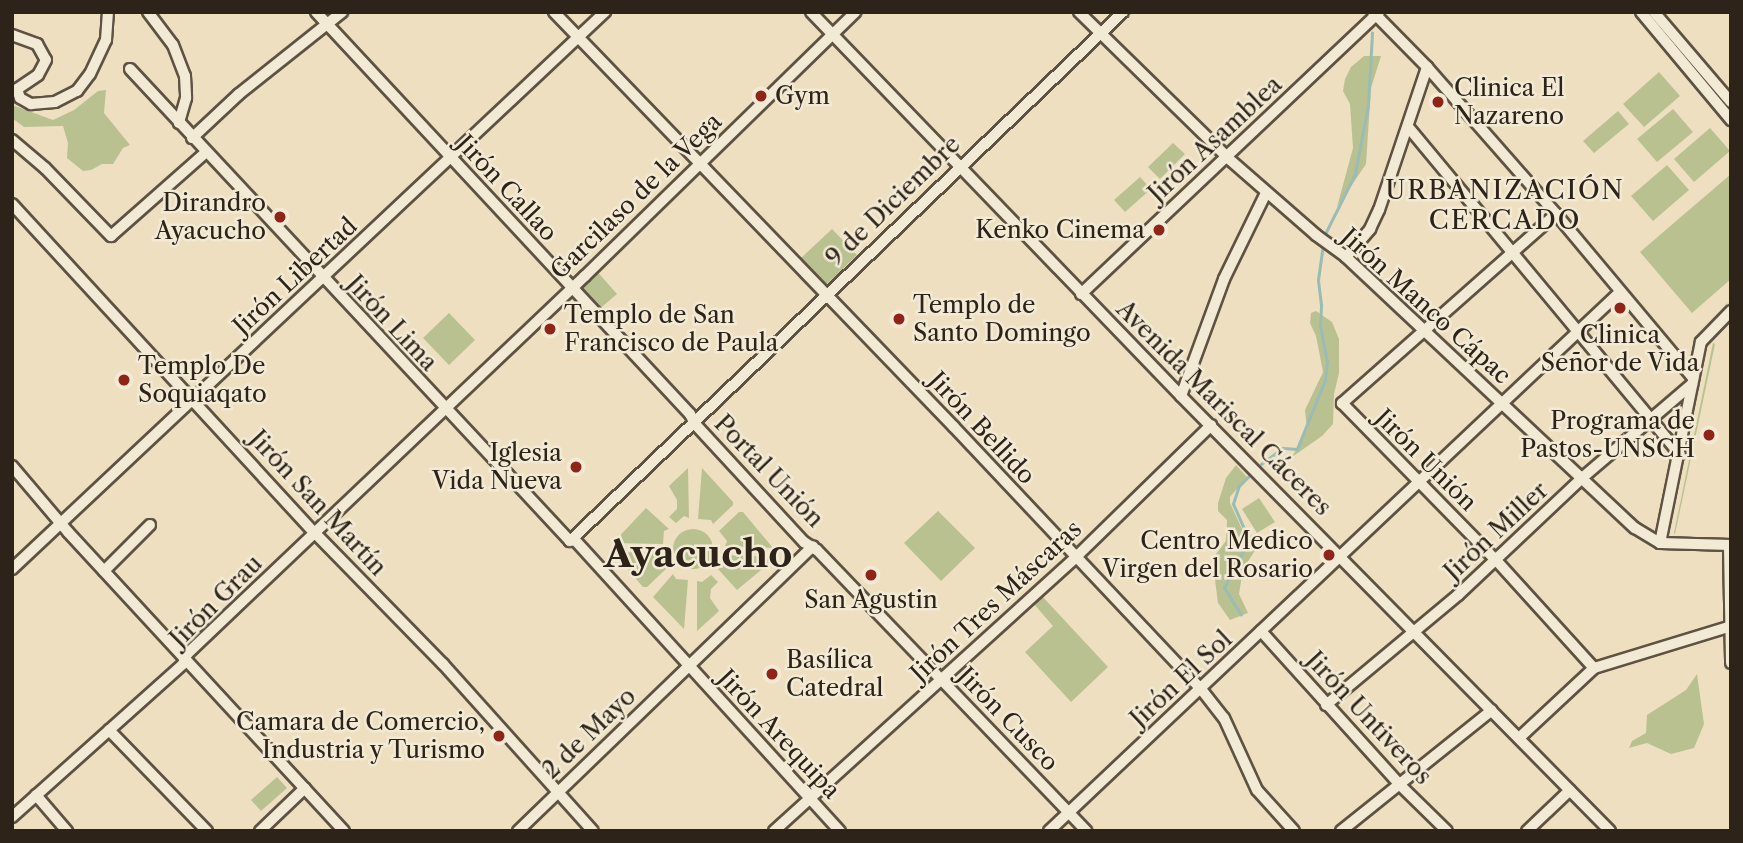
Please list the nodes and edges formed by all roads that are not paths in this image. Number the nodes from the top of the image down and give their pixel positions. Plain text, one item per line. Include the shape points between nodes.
1 (108, 12) edge
2 (148, 12) edge
3 (316, 12) edge
4 (342, 12) edge
5 (554, 12) edge
6 (605, 12) edge
7 (811, 12) edge
8 (856, 12) edge
9 (1079, 12) edge
10 (1123, 12) edge
11 (1390, 12) edge
12 (1640, 12) edge
13 (1654, 12) edge
14 (1377, 13) edge
15 (328, 25) junction
16 (1100, 33) junction
17 (832, 34) junction
18 (12, 35) edge
19 (578, 38) junction
20 (1427, 67) junction
21 (130, 69) dead end
22 (1731, 102) edge
23 (1731, 120) edge
24 (179, 123) junction
25 (1409, 128) junction
26 (192, 138) junction
27 (12, 140) edge
28 (205, 153) junction
29 (1226, 156) junction
30 (449, 157) junction
31 (701, 163) junction
32 (959, 167) junction
33 (1266, 193) junction
34 (12, 204) edge
35 (1556, 214) junction
36 (1511, 252) junction
37 (1346, 257) junction
38 (323, 279) junction
39 (572, 288) junction
40 (1619, 293) junction
41 (1081, 294) junction
42 (825, 295) junction
43 (1731, 311) edge
44 (1424, 328) junction
45 (1580, 332) junction
46 (1673, 353) junction
47 (1698, 358) junction
48 (1692, 381) junction
49 (1181, 396) junction
50 (193, 400) junction
51 (1503, 404) junction
52 (445, 410) junction
53 (1651, 419) junction
54 (695, 424) junction
55 (1211, 425) junction
56 (1679, 454) junction
57 (12, 466) edge
58 (1582, 478) junction
59 (1419, 484) junction
60 (62, 522) junction
61 (150, 526) dead end
62 (316, 533) junction
63 (572, 540) junction
64 (1660, 543) junction
65 (813, 546) junction
66 (1730, 546) edge
67 (1340, 556) junction
68 (1076, 557) junction
69 (1495, 559) junction
70 (12, 569) edge
71 (104, 571) junction
72 (1730, 626) edge
73 (1261, 631) junction
74 (1413, 634) junction
75 (1730, 650) edge
76 (186, 659) junction
77 (1731, 663) edge
78 (688, 664) junction
79 (1594, 668) junction
80 (942, 680) junction
81 (1201, 689) junction
82 (1326, 705) junction
83 (1492, 710) junction
84 (109, 730) junction
85 (1520, 738) junction
86 (1401, 786) junction
87 (305, 788) junction
88 (1570, 790) junction
89 (558, 792) junction
90 (36, 796) junction
91 (811, 800) junction
92 (1069, 813) junction
93 (12, 817) edge
94 (67, 831) edge
95 (207, 831) edge
96 (260, 831) edge
97 (344, 831) edge
98 (518, 831) edge
99 (593, 831) edge
100 (774, 831) edge
101 (840, 831) edge
102 (1049, 831) edge
103 (1086, 831) edge
104 (1294, 831) edge
105 (1340, 831) edge
106 (1447, 831) edge
107 (1527, 831) edge
108 (1610, 831) edge

1 - 18 street via 106,40 90,74 77,90 55,102 24,102 18,89 41,71 45,54 30,39
2 - 24 street via 173,45 185,76 186,98
3 - 15 street, Jirón Callao
4 - 15 street
5 - 19 street, Jirón Bellido
6 - 19 street, Jirón Libertad
7 - 17 street, Avenida Mariscal Cáceres
8 - 17 street, Garcilaso de la Vega
9 - 16 street, Jirón Manco Cápac
10 - 16 street, 9 de Diciembre
11 - 14 street
12 - 23 street
13 - 22 street
14 - 20 street
14 - 29 street, Jirón Asamblea
15 - 26 street via 239,94
15 - 30 street, Jirón Callao
16 - 29 street, Jirón Manco Cápac
16 - 32 street, 9 de Diciembre
17 - 31 street, Garcilaso de la Vega
17 - 32 street, Avenida Mariscal Cáceres
19 - 30 street, Jirón Libertad
19 - 31 street, Jirón Bellido
20 - 25 street
20 - 35 street
21 - 24 street, Jirón Lima
24 - 26 street, Jirón Lima
25 - 36 street
25 - 37 street via 1380,210
26 - 28 street, Jirón Lima
27 - 28 street via 45,167 111,236
28 - 38 street, Jirón Lima
29 - 33 street, Jirón Manco Cápac
29 - 41 street, Jirón Asamblea
30 - 38 street, Jirón Libertad
30 - 39 street, Jirón Callao
31 - 39 street, Garcilaso de la Vega
31 - 42 street, Jirón Bellido
32 - 41 street, Avenida Mariscal Cáceres
32 - 42 street, 9 de Diciembre
33 - 37 street, Jirón Manco Cápac
33 - 49 street via 1224,279
34 - 50 street, Jirón San Martín
35 - 36 street
35 - 40 street
36 - 44 street
36 - 45 street
37 - 44 street, Jirón Manco Cápac
38 - 50 street, Jirón Libertad
38 - 52 street, Jirón Lima
39 - 52 street, Garcilaso de la Vega
39 - 54 street, Jirón Callao
40 - 45 street, Jirón El Sol
40 - 46 street
41 - 49 street, Avenida Mariscal Cáceres
42 - 54 street, 9 de Diciembre
42 - 68 street, Jirón Bellido
43 - 47 street via 1707,333
44 - 51 street, Jirón Manco Cápac
44 - 59 street, Jirón Unión via 1343,399 1342,406
45 - 51 street, Jirón El Sol
45 - 53 street
46 - 47 street
46 - 48 street
47 - 48 street
48 - 53 street, Jirón Miller
48 - 56 street
49 - 55 street, Avenida Mariscal Cáceres
50 - 60 street, Jirón Libertad
50 - 62 street, Jirón San Martín
51 - 58 street, Jirón Manco Cápac
51 - 59 street, Jirón El Sol
52 - 62 street, Jirón Grau
52 - 63 street, Jirón Lima
53 - 56 street
53 - 58 street, Jirón Miller
54 - 63 street, 9 de Diciembre
54 - 65 street, Portal Unión via 804,542
55 - 67 street, Avenida Mariscal Cáceres
55 - 68 street, Jirón Tres Máscaras
56 - 64 street
57 - 60 street
58 - 64 street, Jirón Manco Cápac via 1635,528
58 - 69 street, Jirón Miller
59 - 67 street, Jirón El Sol
59 - 69 street, Jirón Unión
60 - 70 street, Jirón Libertad
60 - 71 street
61 - 71 street
62 - 76 street, Jirón Grau
62 - 89 street, Jirón San Martín
63 - 78 street, Jirón Arequipa
64 - 66 street
65 - 78 street, 2 de Mayo
65 - 80 street, Jirón Cusco
66 - 72 street
67 - 73 street, Jirón El Sol
67 - 74 street, Avenida Mariscal Cáceres
68 - 80 street, Jirón Tres Máscaras
68 - 81 street, Jirón Bellido
69 - 74 street, Jirón Miller
69 - 79 street, Jirón Unión
71 - 76 street
72 - 75 street
72 - 79 street
73 - 81 street, Jirón El Sol
73 - 82 street, Jirón Untiveros
74 - 82 street, Jirón Miller
74 - 83 street, Avenida Mariscal Cáceres
75 - 77 street
76 - 84 street, Jirón Grau
76 - 87 street
78 - 89 street, 2 de Mayo
78 - 91 street, Jirón Arequipa
79 - 85 street
80 - 91 street, Jirón Tres Máscaras
80 - 92 street, Jirón Cusco
81 - 92 street, Jirón El Sol
81 - 104 street, Jirón Bellido via 1224,718 1257,790
82 - 86 street, Jirón Untiveros
83 - 85 street, Avenida Mariscal Cáceres
83 - 86 street
84 - 90 street, Jirón Grau
84 - 95 street
85 - 88 street, Avenida Mariscal Cáceres
86 - 105 street
86 - 106 street, Jirón Untiveros
87 - 96 street
87 - 97 street
88 - 107 street
88 - 108 street, Avenida Mariscal Cáceres
89 - 98 street, 2 de Mayo
89 - 99 street, Jirón San Martín
90 - 93 street, Jirón Grau
90 - 94 street
91 - 100 street, Jirón Tres Máscaras
91 - 101 street, Jirón Arequipa
92 - 102 street, Jirón El Sol
92 - 103 street, Jirón Cusco

